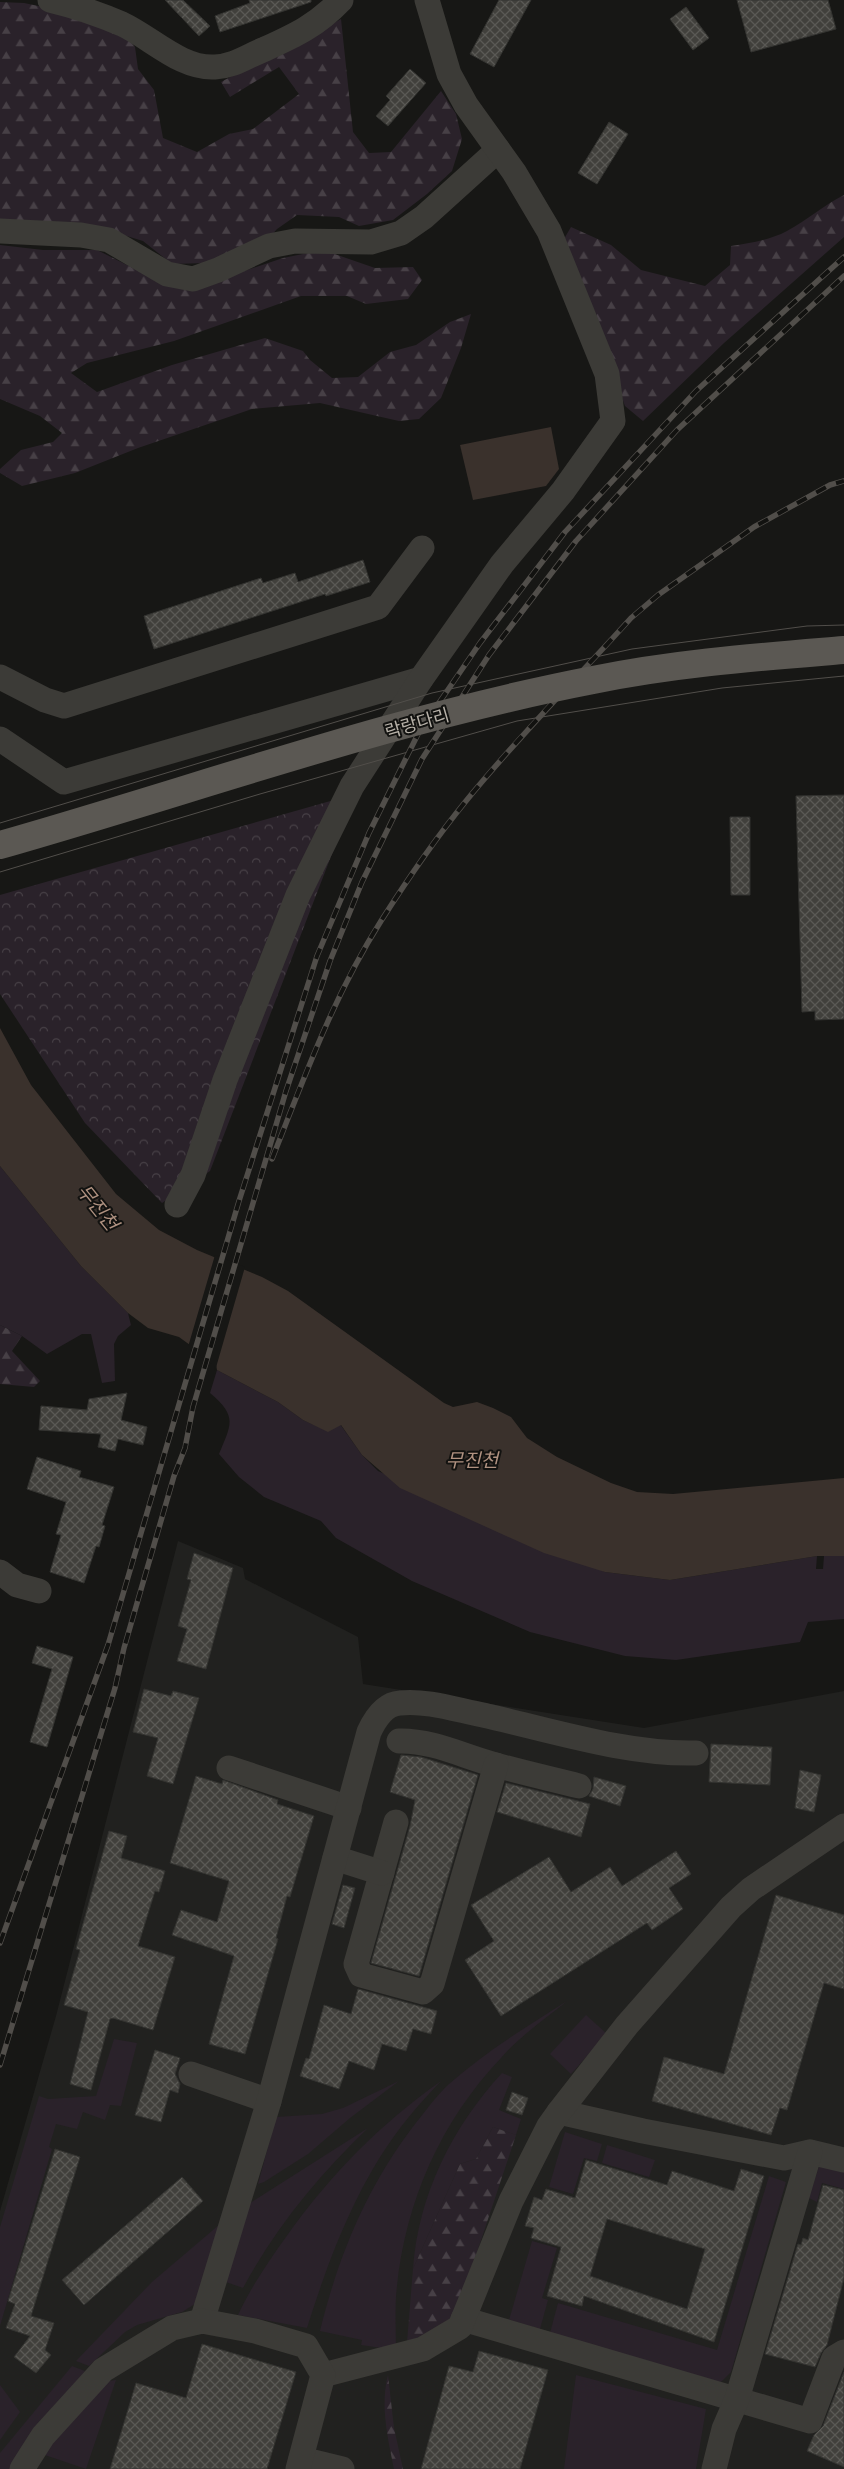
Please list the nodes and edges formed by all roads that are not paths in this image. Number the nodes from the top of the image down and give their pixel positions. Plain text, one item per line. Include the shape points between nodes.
1 (50, 0) edge
2 (340, 0) edge
3 (427, 0) edge
4 (498, 150) junction
5 (0, 231) edge
6 (422, 548) dead end
7 (844, 650) edge
8 (0, 677) edge
9 (421, 679) junction
10 (0, 739) edge
11 (0, 845) edge
12 (177, 1205) dead end
13 (0, 1572) edge
14 (39, 1590) dead end
15 (399, 1741) dead end
16 (696, 1753) dead end
17 (496, 1765) junction
18 (228, 1768) dead end
19 (579, 1786) dead end
20 (349, 1808) junction
21 (396, 1822) dead end
22 (844, 1826) edge
23 (335, 1858) junction
24 (382, 1873) junction
25 (191, 2074) dead end
26 (269, 2101) junction
27 (559, 2112) junction
28 (810, 2152) junction
29 (844, 2160) edge
30 (463, 2319) junction
31 (202, 2320) junction
32 (844, 2352) edge
33 (323, 2375) junction
34 (737, 2399) junction
35 (299, 2464) edge
36 (22, 2469) edge
37 (342, 2469) edge
38 (714, 2469) edge

1 - 2 street via 80,7 124,25 179,58 209,67 238,63 300,34 326,16
3 - 4 street via 449,74 466,105
4 - 5 street via 424,217 401,233 371,242 295,241 269,246 193,279 167,274 110,240 81,235
4 - 9 street via 549,231 607,374 612,421 563,491 502,564
6 - 8 street via 378,606 64,706
7 - 11 main road, 락랑다리, bridge via 663,667 482,705 304,754
9 - 10 street via 64,782
9 - 12 street via 352,786 298,895 225,1080 193,1175
13 - 14 street via 16,1585
15 - 17 street via 439,1748
16 - 20 street via 648,1750 470,1712 398,1702 375,1719
17 - 19 street
17 - 24 street via 432,1984 423,1992 361,1975 356,1964
18 - 20 street
20 - 23 street
21 - 24 street
22 - 27 street via 751,1889 731,1907 627,2025
23 - 24 street
23 - 26 street
25 - 26 street
26 - 31 street
27 - 28 street via 784,2158
27 - 30 street via 511,2201
28 - 29 street
28 - 34 street
30 - 33 street via 460,2327 423,2349
30 - 34 street
31 - 33 street via 306,2346
31 - 36 street via 172,2328 102,2370 43,2436
32 - 34 street via 834,2358 810,2421
33 - 35 street
34 - 38 street via 724,2430
35 - 37 street

